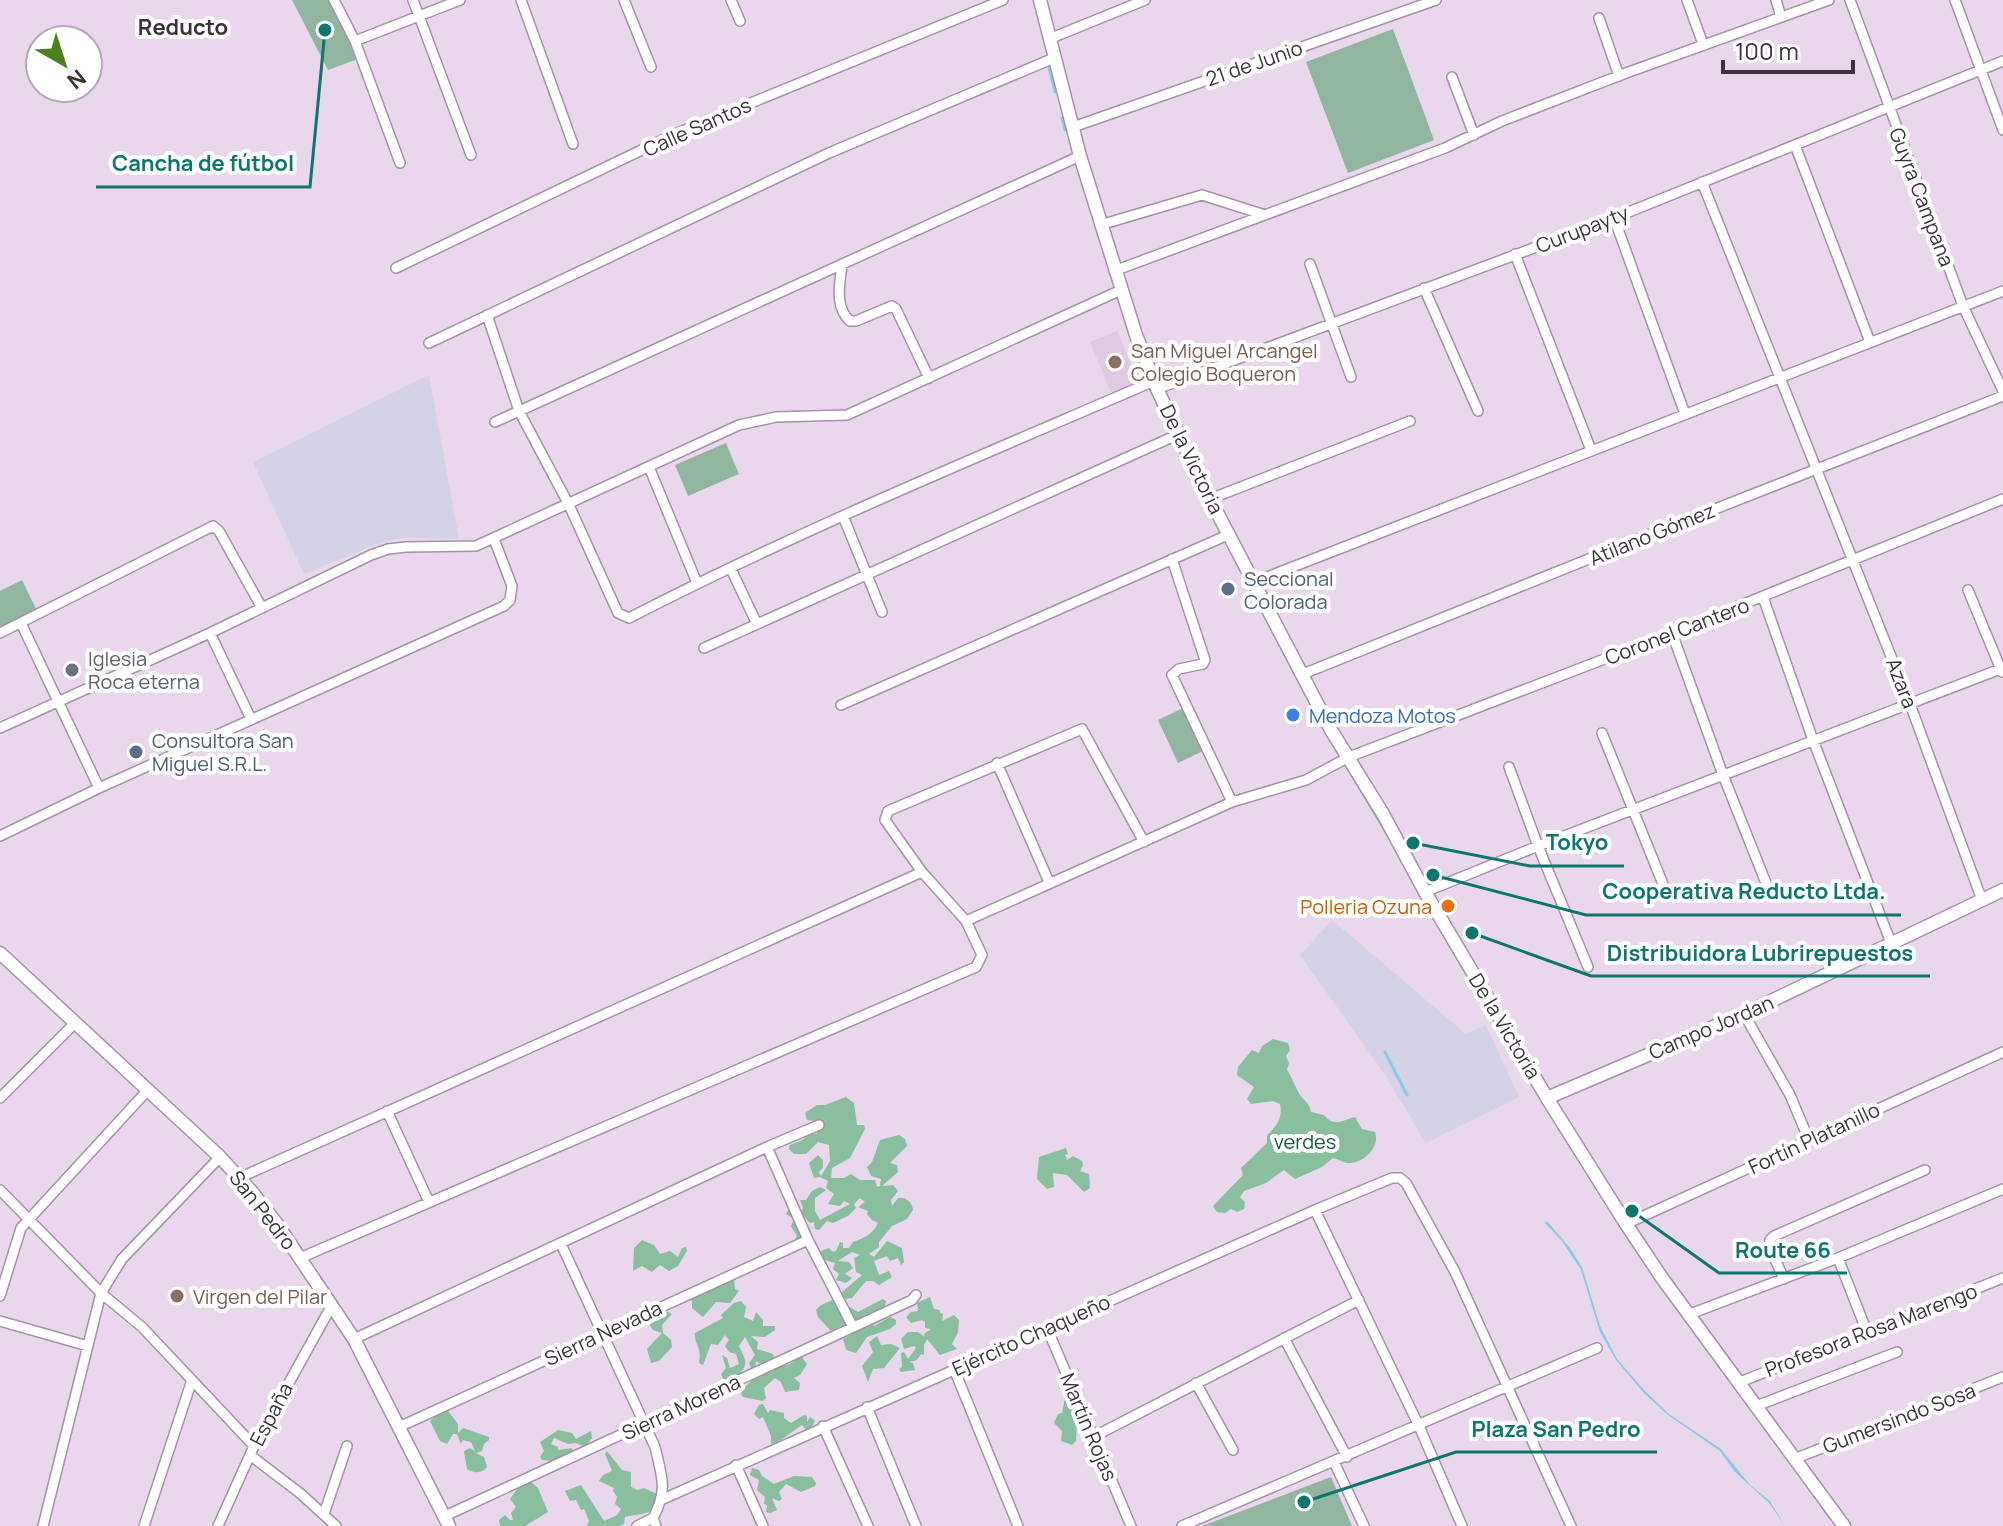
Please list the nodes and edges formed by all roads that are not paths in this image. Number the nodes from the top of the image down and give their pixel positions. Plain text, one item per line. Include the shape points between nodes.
1 (334, 0) edge
2 (413, 0) edge
3 (460, 0) edge
4 (521, 0) edge
5 (624, 0) edge
6 (731, 0) edge
7 (1003, 0) edge
8 (1040, 0) edge
9 (1145, 0) edge
10 (1436, 0) edge
11 (1687, 0) edge
12 (1776, 0) edge
13 (1829, 0) edge
14 (1850, 0) edge
15 (1955, 0) edge
16 (1424, 2) edge
17 (418, 16) junction
18 (1781, 17) junction
19 (1599, 18) dead end
20 (740, 21) dead end
21 (1049, 39) junction
22 (355, 41) junction
23 (1703, 44) junction
24 (1054, 58) junction
25 (2003, 61) edge
26 (651, 67) dead end
27 (1979, 70) junction
28 (1619, 76) junction
29 (1452, 77) dead end
30 (1889, 107) junction
31 (1073, 127) junction
32 (2003, 130) edge
33 (1474, 135) junction
34 (573, 144) dead end
35 (1795, 145) junction
36 (471, 155) dead end
37 (1080, 156) junction
38 (400, 163) dead end
39 (1702, 182) junction
40 (1265, 215) junction
41 (1614, 218) junction
42 (1100, 225) junction
43 (1515, 254) junction
44 (842, 264) junction
45 (1310, 264) dead end
46 (396, 268) dead end
47 (1114, 271) junction
48 (1424, 288) junction
49 (1121, 290) junction
50 (2003, 291) edge
51 (1963, 306) junction
52 (487, 315) junction
53 (1331, 322) junction
54 (1870, 342) junction
55 (429, 343) dead end
56 (1351, 377) dead end
57 (1780, 377) junction
58 (929, 378) junction
59 (1156, 385) junction
60 (2003, 394) edge
61 (519, 411) junction
62 (1478, 411) dead end
63 (1685, 414) junction
64 (1410, 421) dead end
65 (495, 422) dead end
66 (1179, 434) junction
67 (1591, 450) junction
68 (649, 467) junction
69 (1818, 468) junction
70 (1210, 499) junction
71 (2003, 499) edge
72 (569, 505) junction
73 (843, 516) junction
74 (1230, 534) junction
75 (494, 539) junction
76 (1854, 558) junction
77 (1172, 559) junction
78 (731, 569) junction
79 (866, 574) junction
80 (1254, 582) junction
81 (697, 583) junction
82 (1968, 590) dead end
83 (1763, 597) junction
84 (262, 608) junction
85 (882, 612) dead end
86 (21, 623) junction
87 (757, 624) junction
88 (0, 633) edge
89 (210, 633) junction
90 (1672, 633) junction
91 (704, 648) dead end
92 (2002, 670) edge
93 (1303, 674) junction
94 (58, 702) junction
95 (1910, 704) junction
96 (841, 705) dead end
97 (251, 719) junction
98 (0, 728) edge
99 (1602, 733) dead end
100 (1813, 740) junction
101 (1349, 757) junction
102 (997, 763) junction
103 (1509, 767) dead end
104 (1723, 775) junction
105 (99, 788) junction
106 (1232, 802) junction
107 (1632, 810) junction
108 (0, 836) edge
109 (1144, 842) junction
110 (1538, 846) junction
111 (922, 872) junction
112 (1049, 882) junction
113 (2003, 890) edge
114 (1425, 892) junction
115 (1770, 893) dead end
116 (1667, 894) dead end
117 (1982, 900) junction
118 (966, 921) junction
119 (1891, 943) junction
120 (0, 953) edge
121 (1588, 967) dead end
122 (1744, 1014) junction
123 (74, 1024) junction
124 (2003, 1052) edge
125 (147, 1091) junction
126 (0, 1098) edge
127 (1547, 1098) junction
128 (387, 1111) junction
129 (819, 1125) dead end
130 (1809, 1140) junction
131 (767, 1147) junction
132 (220, 1157) junction
133 (1925, 1170) dead end
134 (239, 1178) junction
135 (2003, 1189) edge
136 (0, 1190) edge
137 (429, 1202) junction
138 (1315, 1210) junction
139 (29, 1219) junction
140 (1626, 1224) junction
141 (808, 1240) junction
142 (561, 1244) junction
143 (300, 1258) junction
144 (1838, 1258) junction
145 (2003, 1278) edge
146 (1784, 1279) junction
147 (101, 1293) junction
148 (916, 1295) dead end
149 (0, 1296) edge
150 (1359, 1300) junction
151 (332, 1305) junction
152 (1690, 1314) junction
153 (0, 1321) edge
154 (853, 1327) junction
155 (1047, 1328) junction
156 (1867, 1332) junction
157 (600, 1334) junction
158 (1284, 1338) junction
159 (354, 1339) junction
160 (88, 1346) junction
161 (1597, 1348) dead end
162 (1897, 1352) dead end
163 (954, 1369) junction
164 (2003, 1377) edge
165 (192, 1380) junction
166 (1740, 1382) junction
167 (1196, 1383) junction
168 (1508, 1384) junction
169 (1756, 1406) junction
170 (867, 1407) junction
171 (644, 1424) junction
172 (823, 1426) junction
173 (1419, 1426) junction
174 (399, 1427) junction
175 (1093, 1437) junction
176 (347, 1446) dead end
177 (252, 1450) junction
178 (1233, 1450) dead end
179 (1347, 1457) junction
180 (1794, 1459) junction
181 (1334, 1462) junction
182 (736, 1465) junction
183 (663, 1499) junction
184 (324, 1514) junction
185 (655, 1522) edge
186 (447, 1523) edge
187 (43, 1526) edge
188 (144, 1526) edge
189 (218, 1526) edge
190 (336, 1526) edge
191 (637, 1526) edge
192 (763, 1526) edge
193 (868, 1526) edge
194 (916, 1526) edge
195 (1018, 1526) edge
196 (1131, 1526) edge
197 (1182, 1526) edge
198 (1364, 1526) edge
199 (1462, 1526) edge
200 (1571, 1526) edge
201 (1844, 1526) edge

1 - 22 street
2 - 17 street
3 - 17 street
4 - 34 street
5 - 26 street
6 - 20 street
7 - 46 street, Calle Santos via 675,134
8 - 21 main road, De la Victoria
9 - 21 street
10 - 16 street, 21 de Junio
11 - 23 street
12 - 18 street
13 - 18 street
14 - 30 street, Guyra Campana
15 - 27 street
16 - 31 street, 21 de Junio
17 - 22 street
17 - 36 street
18 - 23 street
19 - 28 street
21 - 24 main road, De la Victoria
22 - 38 street
23 - 28 street
24 - 31 main road, De la Victoria
24 - 52 street via 829,153
25 - 27 street, Curupayty
27 - 30 street, Curupayty
27 - 32 street
28 - 33 street
29 - 33 street
30 - 35 street, Curupayty
30 - 51 street, Guyra Campana
31 - 37 main road, De la Victoria
33 - 40 street
35 - 39 street, Curupayty
35 - 54 street
37 - 42 main road, De la Victoria
37 - 44 street
39 - 41 street, Curupayty
39 - 57 street
40 - 42 street via 1198,195
40 - 47 street
41 - 43 street, Curupayty
41 - 63 street
42 - 47 main road, De la Victoria
43 - 48 street, Curupayty
43 - 67 street
44 - 58 street via 840,304 845,317 856,321 892,306
44 - 61 street
45 - 53 street
47 - 49 main road, De la Victoria
48 - 53 street, Curupayty
48 - 62 street
49 - 58 street
49 - 59 main road, De la Victoria
50 - 51 street
51 - 54 street
51 - 60 street, Guyra Campana
52 - 55 street
52 - 61 street
53 - 56 street
53 - 59 street, Curupayty
54 - 57 street
57 - 63 street
57 - 69 street, Azara
58 - 68 street via 847,415 776,417 739,425
59 - 66 main road, De la Victoria
59 - 73 street, Curupayty
60 - 69 street, Atilano Gómez
61 - 65 street
61 - 72 street
63 - 67 street
64 - 70 street
66 - 70 main road, De la Victoria
66 - 79 street
67 - 80 street
68 - 72 street
68 - 81 street
69 - 76 street, Azara
69 - 93 street, Atilano Gómez
70 - 74 main road, De la Victoria
71 - 76 street, Coronel Cantero
72 - 75 street
72 - 81 street, Curupayty via 623,617
73 - 78 street, Curupayty
73 - 79 street
74 - 77 street
74 - 80 main road, De la Victoria
75 - 84 street via 461,548 388,549
75 - 97 street via 512,586 504,606
76 - 83 street, Coronel Cantero
76 - 95 street, Azara
77 - 96 street
77 - 106 street via 1205,660 1172,675
78 - 81 street, Curupayty
78 - 87 street
79 - 85 street
79 - 87 street
80 - 93 main road, De la Victoria
82 - 92 street
83 - 90 street, Coronel Cantero
83 - 100 street
84 - 86 street via 213,526
84 - 89 street
86 - 88 street
86 - 94 street
87 - 91 street
89 - 94 street
89 - 97 street
90 - 101 street, Coronel Cantero
90 - 104 street
92 - 95 street
93 - 101 main road, De la Victoria
94 - 98 street
94 - 105 street
95 - 100 street
95 - 117 street, Azara
97 - 105 street
99 - 107 street
100 - 104 street
100 - 119 street
101 - 106 street, Coronel Cantero via 1306,780
101 - 114 main road, De la Victoria
102 - 109 street via 1082,729
102 - 111 street via 886,814 885,820
102 - 112 street
103 - 110 street
104 - 107 street
104 - 115 street
105 - 108 street
106 - 109 street, Coronel Cantero
107 - 110 street
107 - 116 street
109 - 112 street, Coronel Cantero
110 - 114 street
110 - 121 street
111 - 118 street
111 - 128 street
112 - 118 street, Coronel Cantero
113 - 117 main road, Campo Jordan
114 - 127 main road, De la Victoria
117 - 119 main road, Campo Jordan
118 - 137 street via 982,955 976,967
119 - 122 main road, Campo Jordan
120 - 123 main road, San Pedro
122 - 127 main road, Campo Jordan
122 - 130 street
123 - 125 main road, San Pedro
123 - 126 street
124 - 130 street, Fortín Platanillo
125 - 132 main road, San Pedro
125 - 139 street
127 - 140 main road, De la Victoria
128 - 134 street
128 - 137 street
129 - 131 street
130 - 140 street, Fortín Platanillo
131 - 141 street
131 - 142 street
132 - 134 main road, San Pedro
132 - 147 street via 122,1259
133 - 146 street via 1774,1236 1769,1246
134 - 143 main road, San Pedro
135 - 144 street
136 - 139 street
137 - 143 street
138 - 150 street
138 - 155 street, Ejército Chaqueño
138 - 168 street, Ejército Chaqueño via 1392,1178 1406,1183
139 - 147 street
139 - 149 street via 18,1232
140 - 152 main road, De la Victoria
141 - 154 street
141 - 157 street, Sierra Nevada
142 - 157 street
142 - 159 street
143 - 151 main road, San Pedro
144 - 146 street
144 - 156 street
145 - 156 street, Profesora Rosa Marengo
146 - 152 street
147 - 160 street
147 - 165 street
148 - 154 street, Sierra Morena
150 - 158 street
150 - 173 street
151 - 159 main road, San Pedro
151 - 177 street, España
152 - 166 main road, De la Victoria
153 - 160 street
154 - 171 street, Sierra Morena
155 - 163 street, Ejército Chaqueño
155 - 175 street, Martín Rojas
156 - 166 street, Profesora Rosa Marengo
157 - 171 street
157 - 174 street, Sierra Nevada
158 - 167 street
158 - 179 street
159 - 174 main road, San Pedro
160 - 187 street
161 - 168 street
162 - 169 street
163 - 170 street, Ejército Chaqueño
163 - 195 street
164 - 180 street, Gumersindo Sosa
165 - 177 street
165 - 188 street
166 - 169 main road, De la Victoria
167 - 175 street
167 - 178 street
168 - 173 street
168 - 200 street
169 - 180 main road, De la Victoria
170 - 172 street, Ejército Chaqueño
170 - 194 street
171 - 183 street via 661,1469
171 - 186 street, Sierra Morena
172 - 182 street, Ejército Chaqueño
172 - 193 street
173 - 179 street
173 - 199 street
174 - 186 main road, San Pedro
175 - 196 street, Martín Rojas
176 - 184 street
177 - 184 street
177 - 189 street, España
179 - 181 street
180 - 201 main road, De la Victoria
181 - 197 street
181 - 198 street
182 - 183 street, Ejército Chaqueño
182 - 192 street
183 - 185 street
184 - 190 street
185 - 191 street

